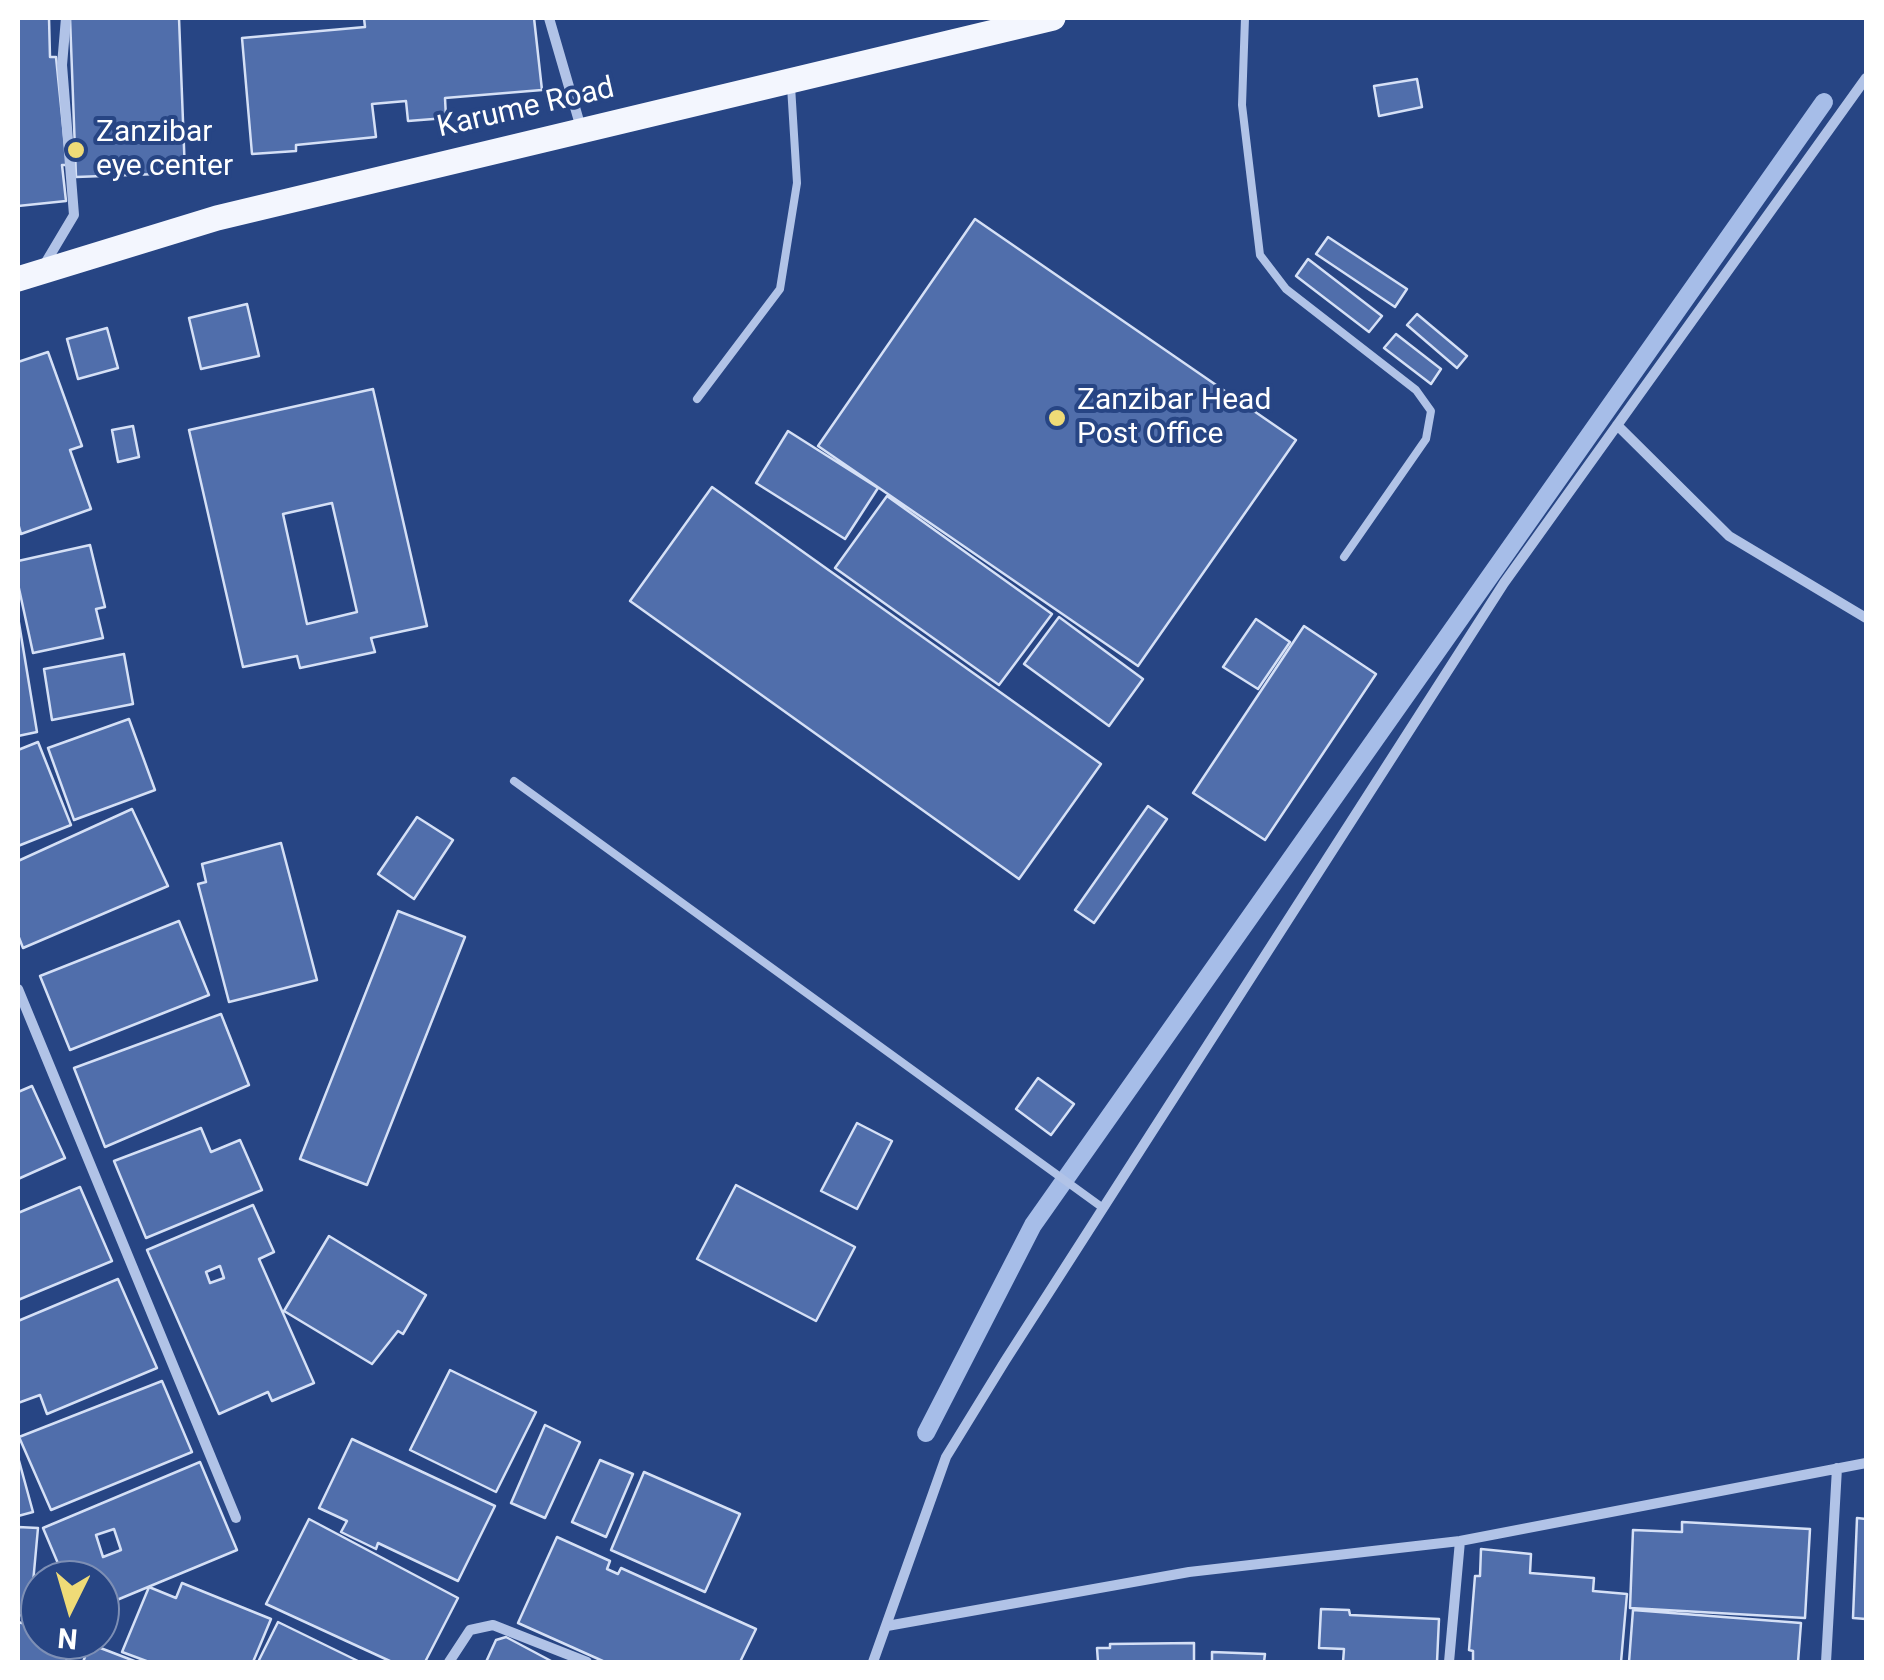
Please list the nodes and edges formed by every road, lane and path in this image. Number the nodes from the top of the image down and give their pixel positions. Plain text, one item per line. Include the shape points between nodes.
1 (66, 18) edge
2 (548, 18) edge
3 (1053, 18) edge
4 (1245, 18) edge
5 (1866, 78) edge
6 (791, 82) junction
7 (580, 128) junction
8 (29, 276) edge
9 (697, 399) dead end
10 (1617, 425) junction
11 (1344, 557) dead end
12 (1866, 618) edge
13 (514, 781) dead end
14 (18, 989) edge
15 (1103, 1208) junction
16 (1866, 1463) edge
17 (1837, 1468) junction
18 (236, 1518) dead end
19 (1460, 1542) junction
20 (887, 1626) junction
21 (449, 1662) edge
22 (587, 1662) edge
23 (873, 1662) edge
24 (1449, 1662) edge
25 (1826, 1662) edge

1 - 8 street via 62,66 74,215
2 - 7 street
3 - 6 main road, Karume Road
4 - 11 lane via 1241,86 1260,255 1286,289 1416,390 1431,411 1426,439
5 - 10 street
6 - 7 main road, Karume Road
6 - 9 lane via 798,183 780,289
7 - 8 main road, Karume Road via 217,218
10 - 12 street via 1729,536
10 - 15 street via 1504,583
13 - 15 lane
14 - 18 street
15 - 20 street via 946,1457
16 - 17 street
17 - 19 street
17 - 25 street
19 - 20 street via 1190,1572
19 - 24 street
20 - 23 street
21 - 22 street via 470,1630 493,1625

